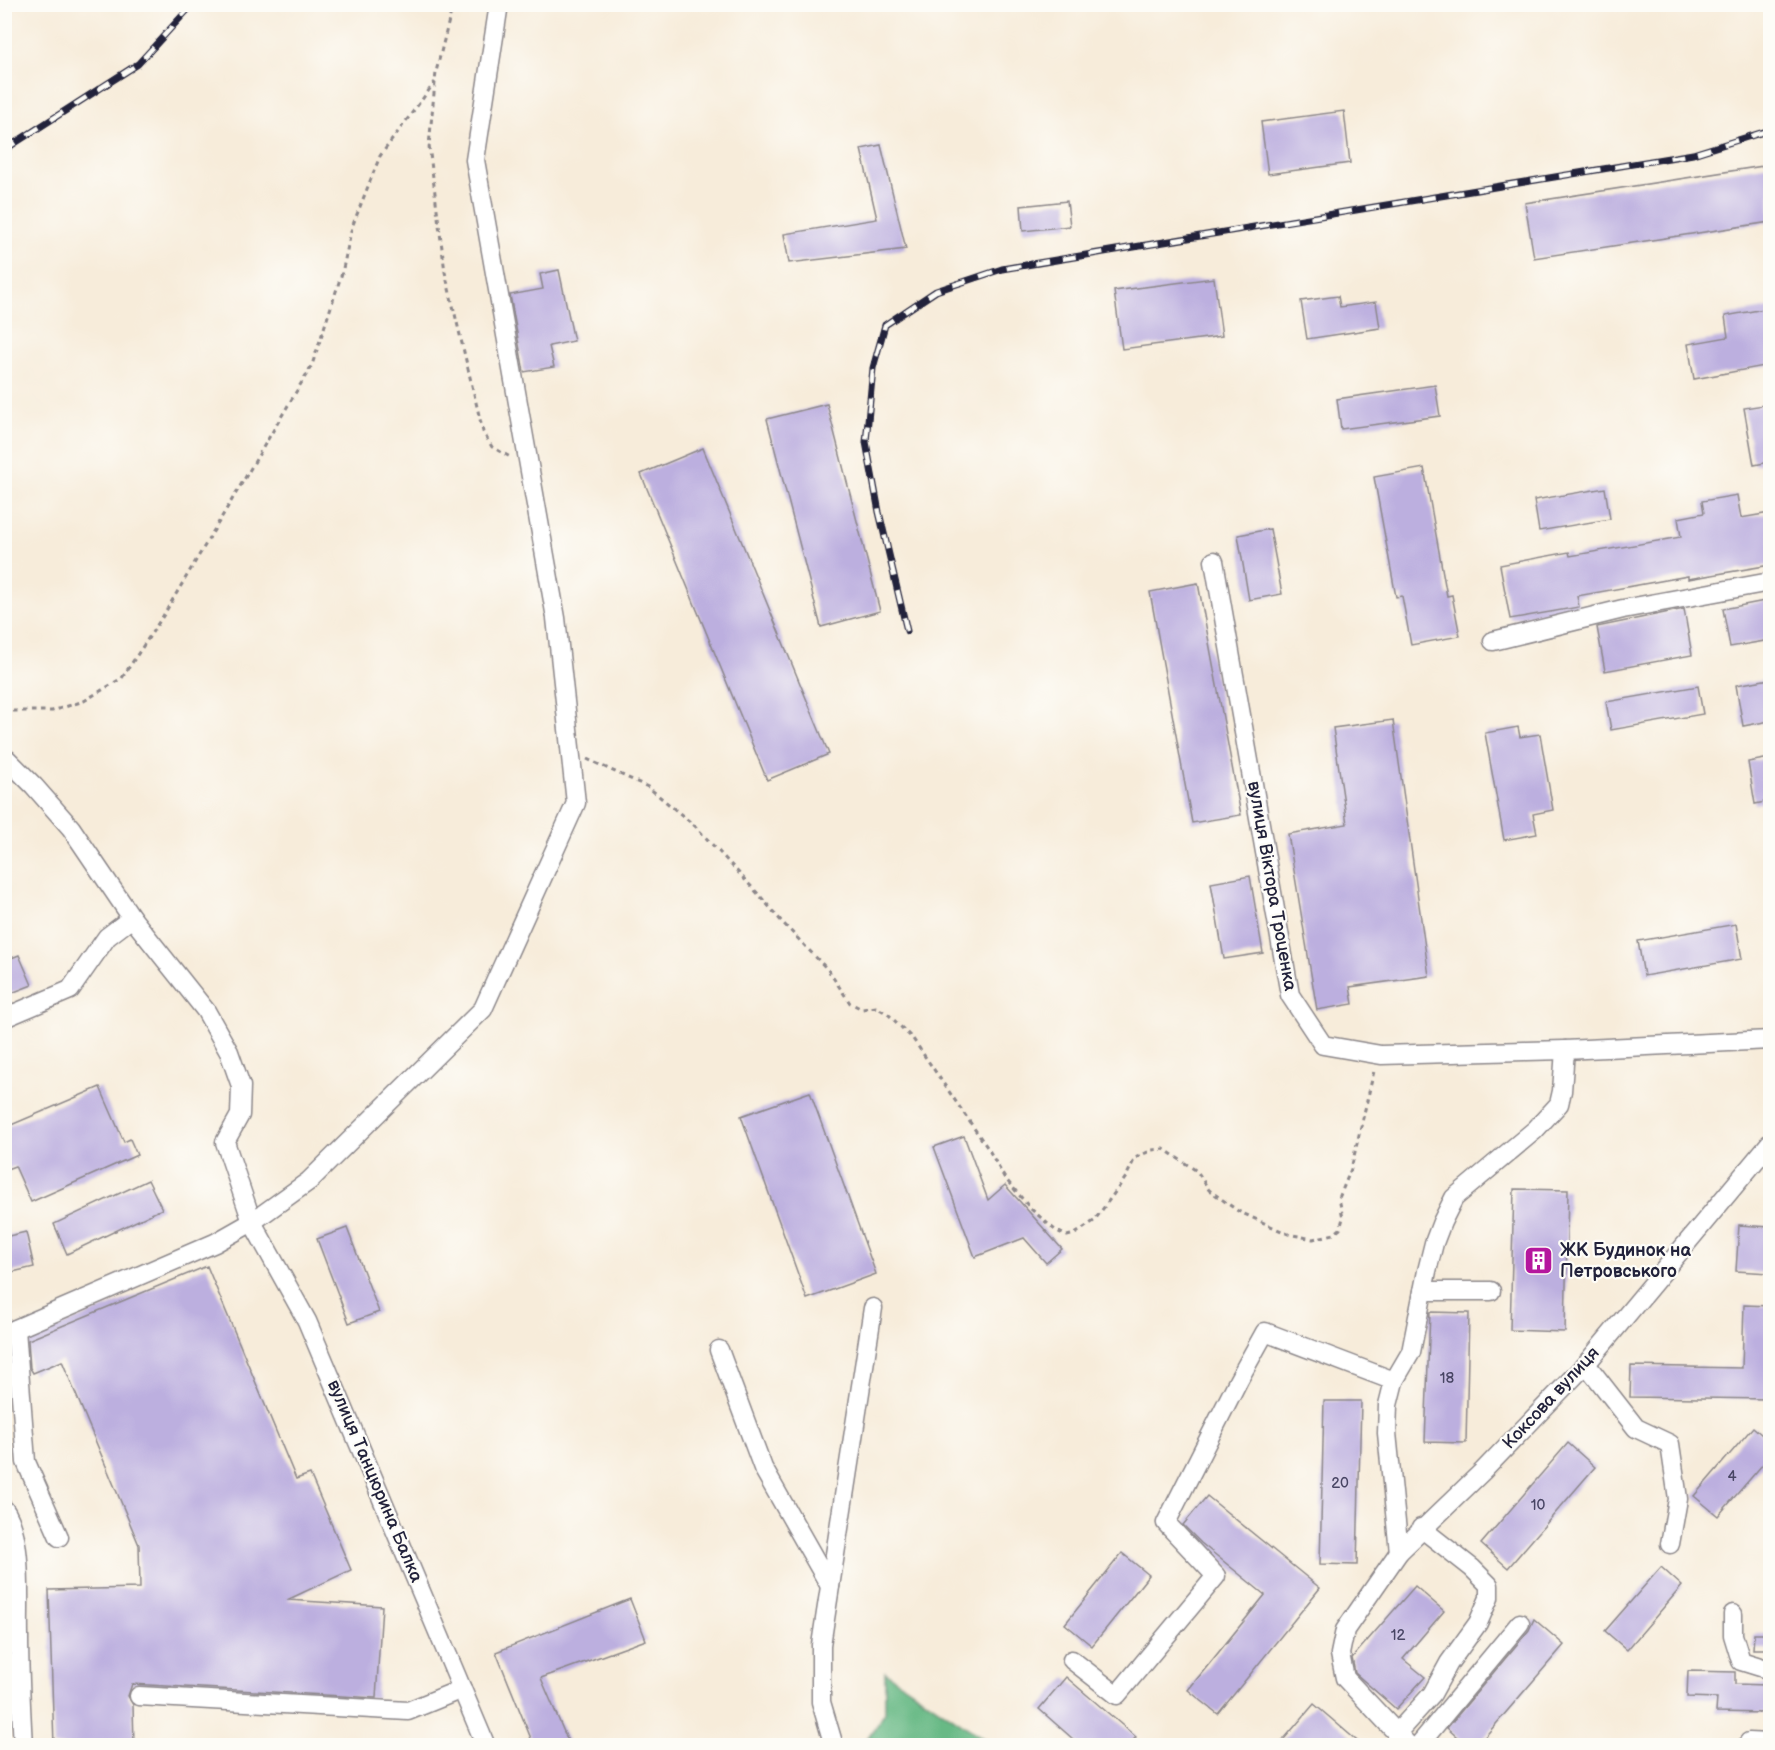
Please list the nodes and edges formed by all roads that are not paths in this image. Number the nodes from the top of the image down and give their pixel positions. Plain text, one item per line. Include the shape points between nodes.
1 (499, 4) edge
2 (1214, 561) dead end
3 (1770, 582) edge
4 (1493, 641) dead end
5 (4, 760) edge
6 (132, 918) junction
7 (4, 1018) edge
8 (1770, 1040) edge
9 (1565, 1050) junction
10 (1770, 1143) edge
11 (252, 1222) junction
12 (1423, 1291) junction
13 (1491, 1292) dead end
14 (873, 1308) dead end
15 (10, 1332) edge
16 (719, 1350) dead end
17 (1586, 1364) junction
18 (1394, 1381) junction
19 (4, 1509) edge
20 (1421, 1528) junction
21 (59, 1537) dead end
22 (1670, 1544) dead end
23 (1399, 1552) junction
24 (830, 1586) junction
25 (1733, 1614) dead end
26 (1520, 1623) dead end
27 (1072, 1660) dead end
28 (1770, 1670) edge
29 (462, 1689) junction
30 (139, 1696) dead end
31 (1749, 1742) dead end
32 (1407, 1743) edge
33 (1770, 1743) edge
34 (23, 1746) edge
35 (486, 1746) edge
36 (834, 1746) edge

1 - 11 street via 475,160 556,618 576,803 483,1009 309,1181
2 - 9 street, вулиця Віктора Троценка via 1290,995 1323,1045 1380,1055
3 - 4 street via 1623,609
5 - 6 street, вулиця Танцюрина Балка via 34,786 71,828
6 - 7 street via 107,937 70,990
6 - 11 street, вулиця Танцюрина Балка via 206,1011 228,1052 241,1086 240,1115 225,1142
8 - 9 street, вулиця Віктора Троценка
9 - 12 street via 1559,1104 1535,1130 1454,1198 1434,1243
10 - 17 street, Коксова вулиця
11 - 15 street via 215,1243
11 - 29 street, вулиця Танцюрина Балка via 307,1321
12 - 13 street
12 - 18 street via 1411,1352
14 - 24 street
15 - 21 street via 26,1462
16 - 24 street via 763,1468
17 - 20 street, Коксова вулиця via 1483,1471
17 - 22 street via 1636,1428 1670,1444 1677,1499
18 - 23 street via 1387,1433
18 - 27 street via 1265,1332 1166,1523 1216,1576 1117,1695
19 - 34 street via 9,1515 18,1556
20 - 23 street, Коксова вулиця
20 - 32 street via 1489,1585 1489,1598
23 - 32 street, Коксова вулиця via 1345,1630 1340,1654 1345,1678
24 - 36 street via 821,1645 821,1702
25 - 28 street via 1733,1635 1741,1661
26 - 32 street
29 - 30 street via 408,1711
29 - 35 street, вулиця Танцюрина Балка
31 - 33 street

